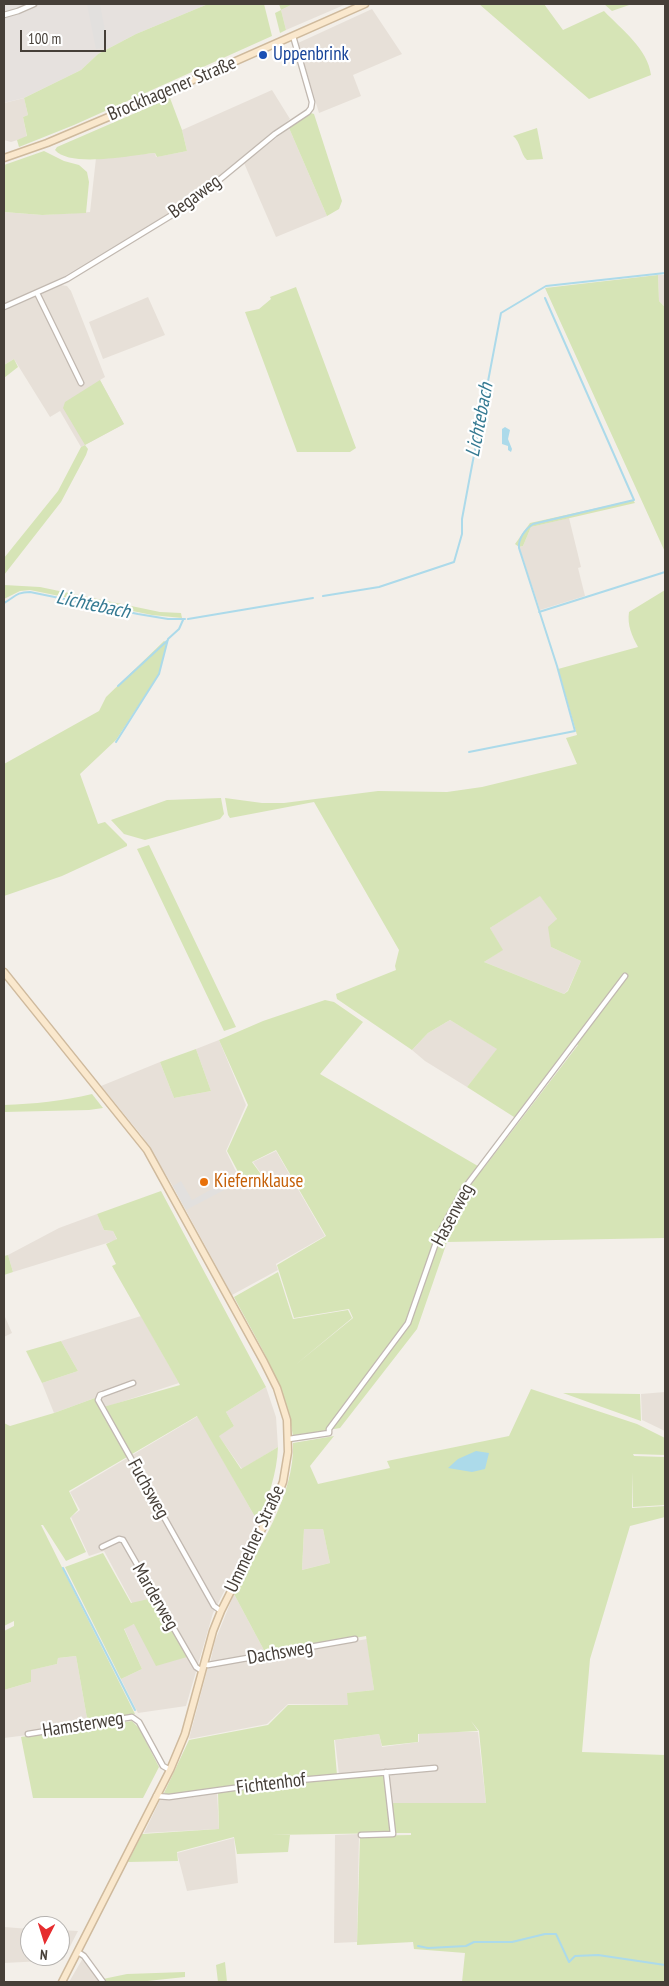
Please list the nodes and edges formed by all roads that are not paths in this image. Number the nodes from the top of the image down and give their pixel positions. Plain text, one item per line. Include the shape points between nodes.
1 (34, 4) edge
2 (365, 4) edge
3 (4, 15) edge
4 (292, 36) junction
5 (4, 158) edge
6 (37, 293) junction
7 (4, 307) edge
8 (81, 383) dead end
9 (4, 972) edge
10 (624, 976) dead end
11 (133, 1383) dead end
12 (289, 1439) junction
13 (102, 1547) dead end
14 (221, 1611) junction
15 (355, 1640) dead end
16 (203, 1668) junction
17 (28, 1734) dead end
18 (435, 1768) dead end
19 (170, 1770) junction
20 (386, 1772) junction
21 (156, 1796) junction
22 (361, 1835) dead end
23 (78, 1952) junction
24 (62, 1982) edge
25 (103, 1982) edge

1 - 3 street
2 - 4 main road, Brockhagener Straße
4 - 5 main road, Brockhagener Straße via 117,114
4 - 6 street, Begaweg via 312,108 190,204
6 - 7 street, Begaweg
6 - 8 street
9 - 12 main road, Ummelner Straße via 135,1133 160,1171 264,1362 283,1405
10 - 12 street, Hasenweg via 463,1190 439,1234 408,1323 329,1433
11 - 14 street, Fuchsweg via 100,1395 98,1400 214,1606
12 - 14 main road, Ummelner Straße via 286,1469 273,1506
13 - 16 street, Marderweg via 117,1539 123,1540 196,1667
14 - 16 main road, Ummelner Straße
15 - 16 street, Dachsweg
16 - 19 main road, Ummelner Straße via 185,1734
17 - 19 street, Hamsterweg via 132,1717 139,1722 163,1766
18 - 20 street, Fichtenhof
19 - 21 main road, Ummelner Straße
20 - 21 street, Fichtenhof
20 - 22 street via 392,1834
21 - 23 main road, Ummelner Straße
23 - 24 main road, Ummelner Straße
23 - 25 street

